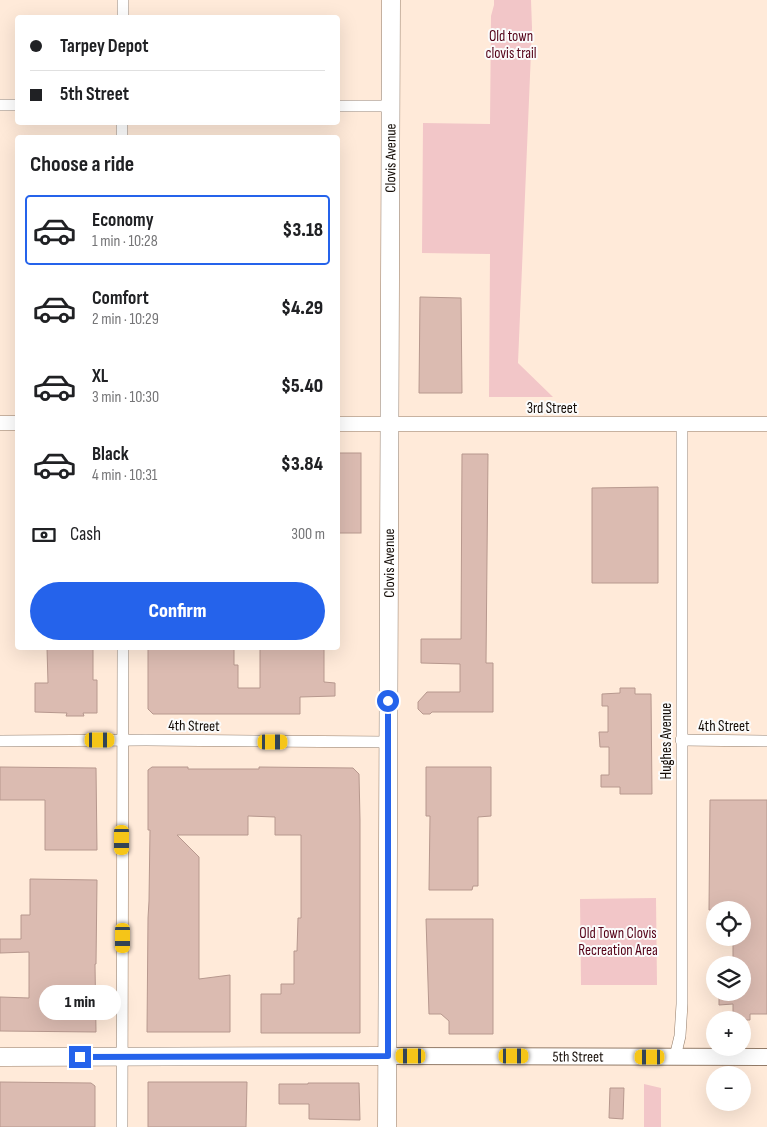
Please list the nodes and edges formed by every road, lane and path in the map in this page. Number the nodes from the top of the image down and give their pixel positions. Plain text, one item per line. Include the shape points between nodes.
1 (123, 0) edge
2 (392, 0) edge
3 (123, 15) edge
4 (0, 105) edge
5 (15, 105) edge
6 (340, 106) edge
7 (392, 106) junction
8 (0, 423) edge
9 (15, 423) edge
10 (340, 424) edge
11 (682, 424) junction
12 (767, 424) edge
13 (389, 425) junction
14 (123, 650) edge
15 (122, 740) junction
16 (681, 740) junction
17 (0, 741) edge
18 (767, 741) edge
19 (388, 742) junction
20 (388, 1056) junction
21 (0, 1057) edge
22 (122, 1057) junction
23 (675, 1057) junction
24 (767, 1057) edge
25 (122, 1127) edge
26 (387, 1127) edge

1 - 3 street
2 - 7 main road, Clovis Avenue
4 - 5 street
6 - 7 street
7 - 13 main road, Clovis Avenue
8 - 9 street
10 - 13 street, 3rd Street
11 - 12 street, 3rd Street
11 - 13 street, 3rd Street
11 - 16 street, Hughes Avenue
13 - 19 main road, Clovis Avenue
14 - 15 street
15 - 17 street, 4th Street
15 - 19 street, 4th Street
15 - 22 street
16 - 18 street, 4th Street
16 - 23 street, Hughes Avenue via 682,1004
19 - 20 main road, Clovis Avenue
20 - 22 main road, 5th Street
20 - 23 main road, 5th Street
20 - 26 main road, Clovis Avenue
21 - 22 main road, 5th Street
22 - 25 street
23 - 24 main road, 5th Street

